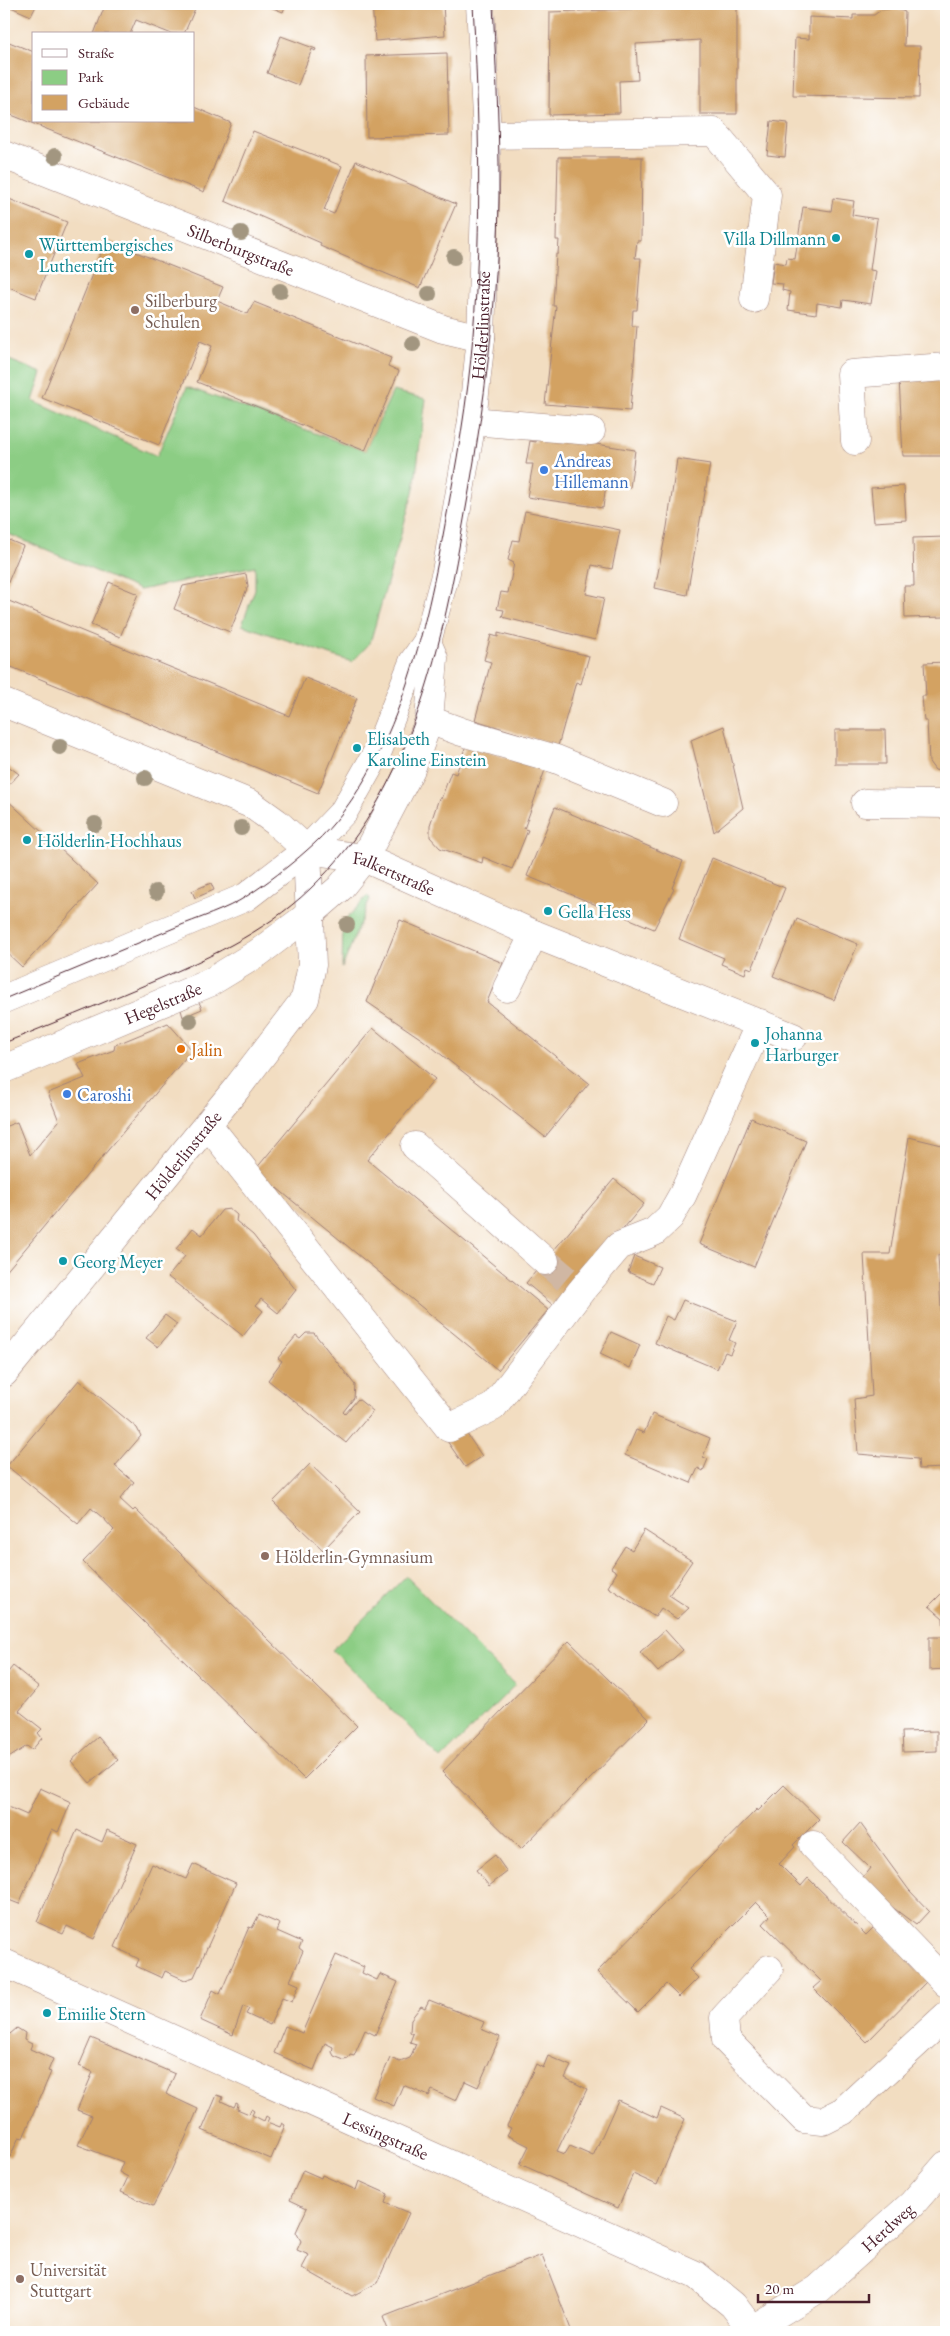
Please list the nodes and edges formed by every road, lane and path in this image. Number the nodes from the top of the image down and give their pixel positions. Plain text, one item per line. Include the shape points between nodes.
1 (480, 4) edge
2 (487, 135) junction
3 (4, 155) edge
4 (754, 299) dead end
5 (481, 338) junction
6 (946, 366) edge
7 (472, 421) junction
8 (591, 431) dead end
9 (855, 441) dead end
10 (427, 642) junction
11 (4, 703) edge
12 (429, 720) junction
13 (663, 803) dead end
14 (865, 803) dead end
15 (946, 804) edge
16 (307, 850) junction
17 (364, 858) junction
18 (310, 914) junction
19 (534, 934) junction
20 (507, 988) dead end
21 (4, 999) edge
22 (760, 1023) junction
23 (793, 1037) dead end
24 (4, 1069) edge
25 (208, 1125) junction
26 (415, 1146) dead end
27 (545, 1261) tunnel mouth
28 (4, 1373) edge
29 (813, 1845) dead end
30 (4, 1963) edge
31 (769, 1969) dead end
32 (946, 1983) edge
33 (946, 2016) edge
34 (946, 2165) edge
35 (750, 2331) edge

1 - 2 street, Hölderlinstraße
2 - 4 street via 714,132 767,195
2 - 5 street, Hölderlinstraße
3 - 5 street, Silberburgstraße via 443,329
5 - 7 street, Hölderlinstraße
6 - 9 street via 851,374
7 - 8 street
7 - 10 street, Hölderlinstraße via 446,572
10 - 12 street via 434,658
10 - 16 street, Hölderlinstraße via 413,662 378,751 358,789 344,811
11 - 16 street via 251,804
12 - 13 street via 556,759
12 - 17 street via 411,769
14 - 15 street
16 - 17 street, Falkertstraße
16 - 18 street, Hölderlinstraße
16 - 21 street via 246,898
17 - 18 street via 340,888
17 - 19 street, Falkertstraße
18 - 24 street, Hegelstraße via 258,953 209,983
18 - 25 street, Hölderlinstraße via 312,965 305,998
19 - 20 street
19 - 22 street, Falkertstraße
22 - 23 street, Falkertstraße
22 - 25 street via 670,1217 654,1232 619,1246 576,1287 492,1407 449,1428
25 - 28 street, Hölderlinstraße
26 - 27 street
29 - 32 street
30 - 35 street, Lessingstraße via 696,2275 733,2305
31 - 33 street via 724,2018 726,2040 804,2119 822,2121 843,2111
34 - 35 street, Herdweg via 912,2204 818,2289

